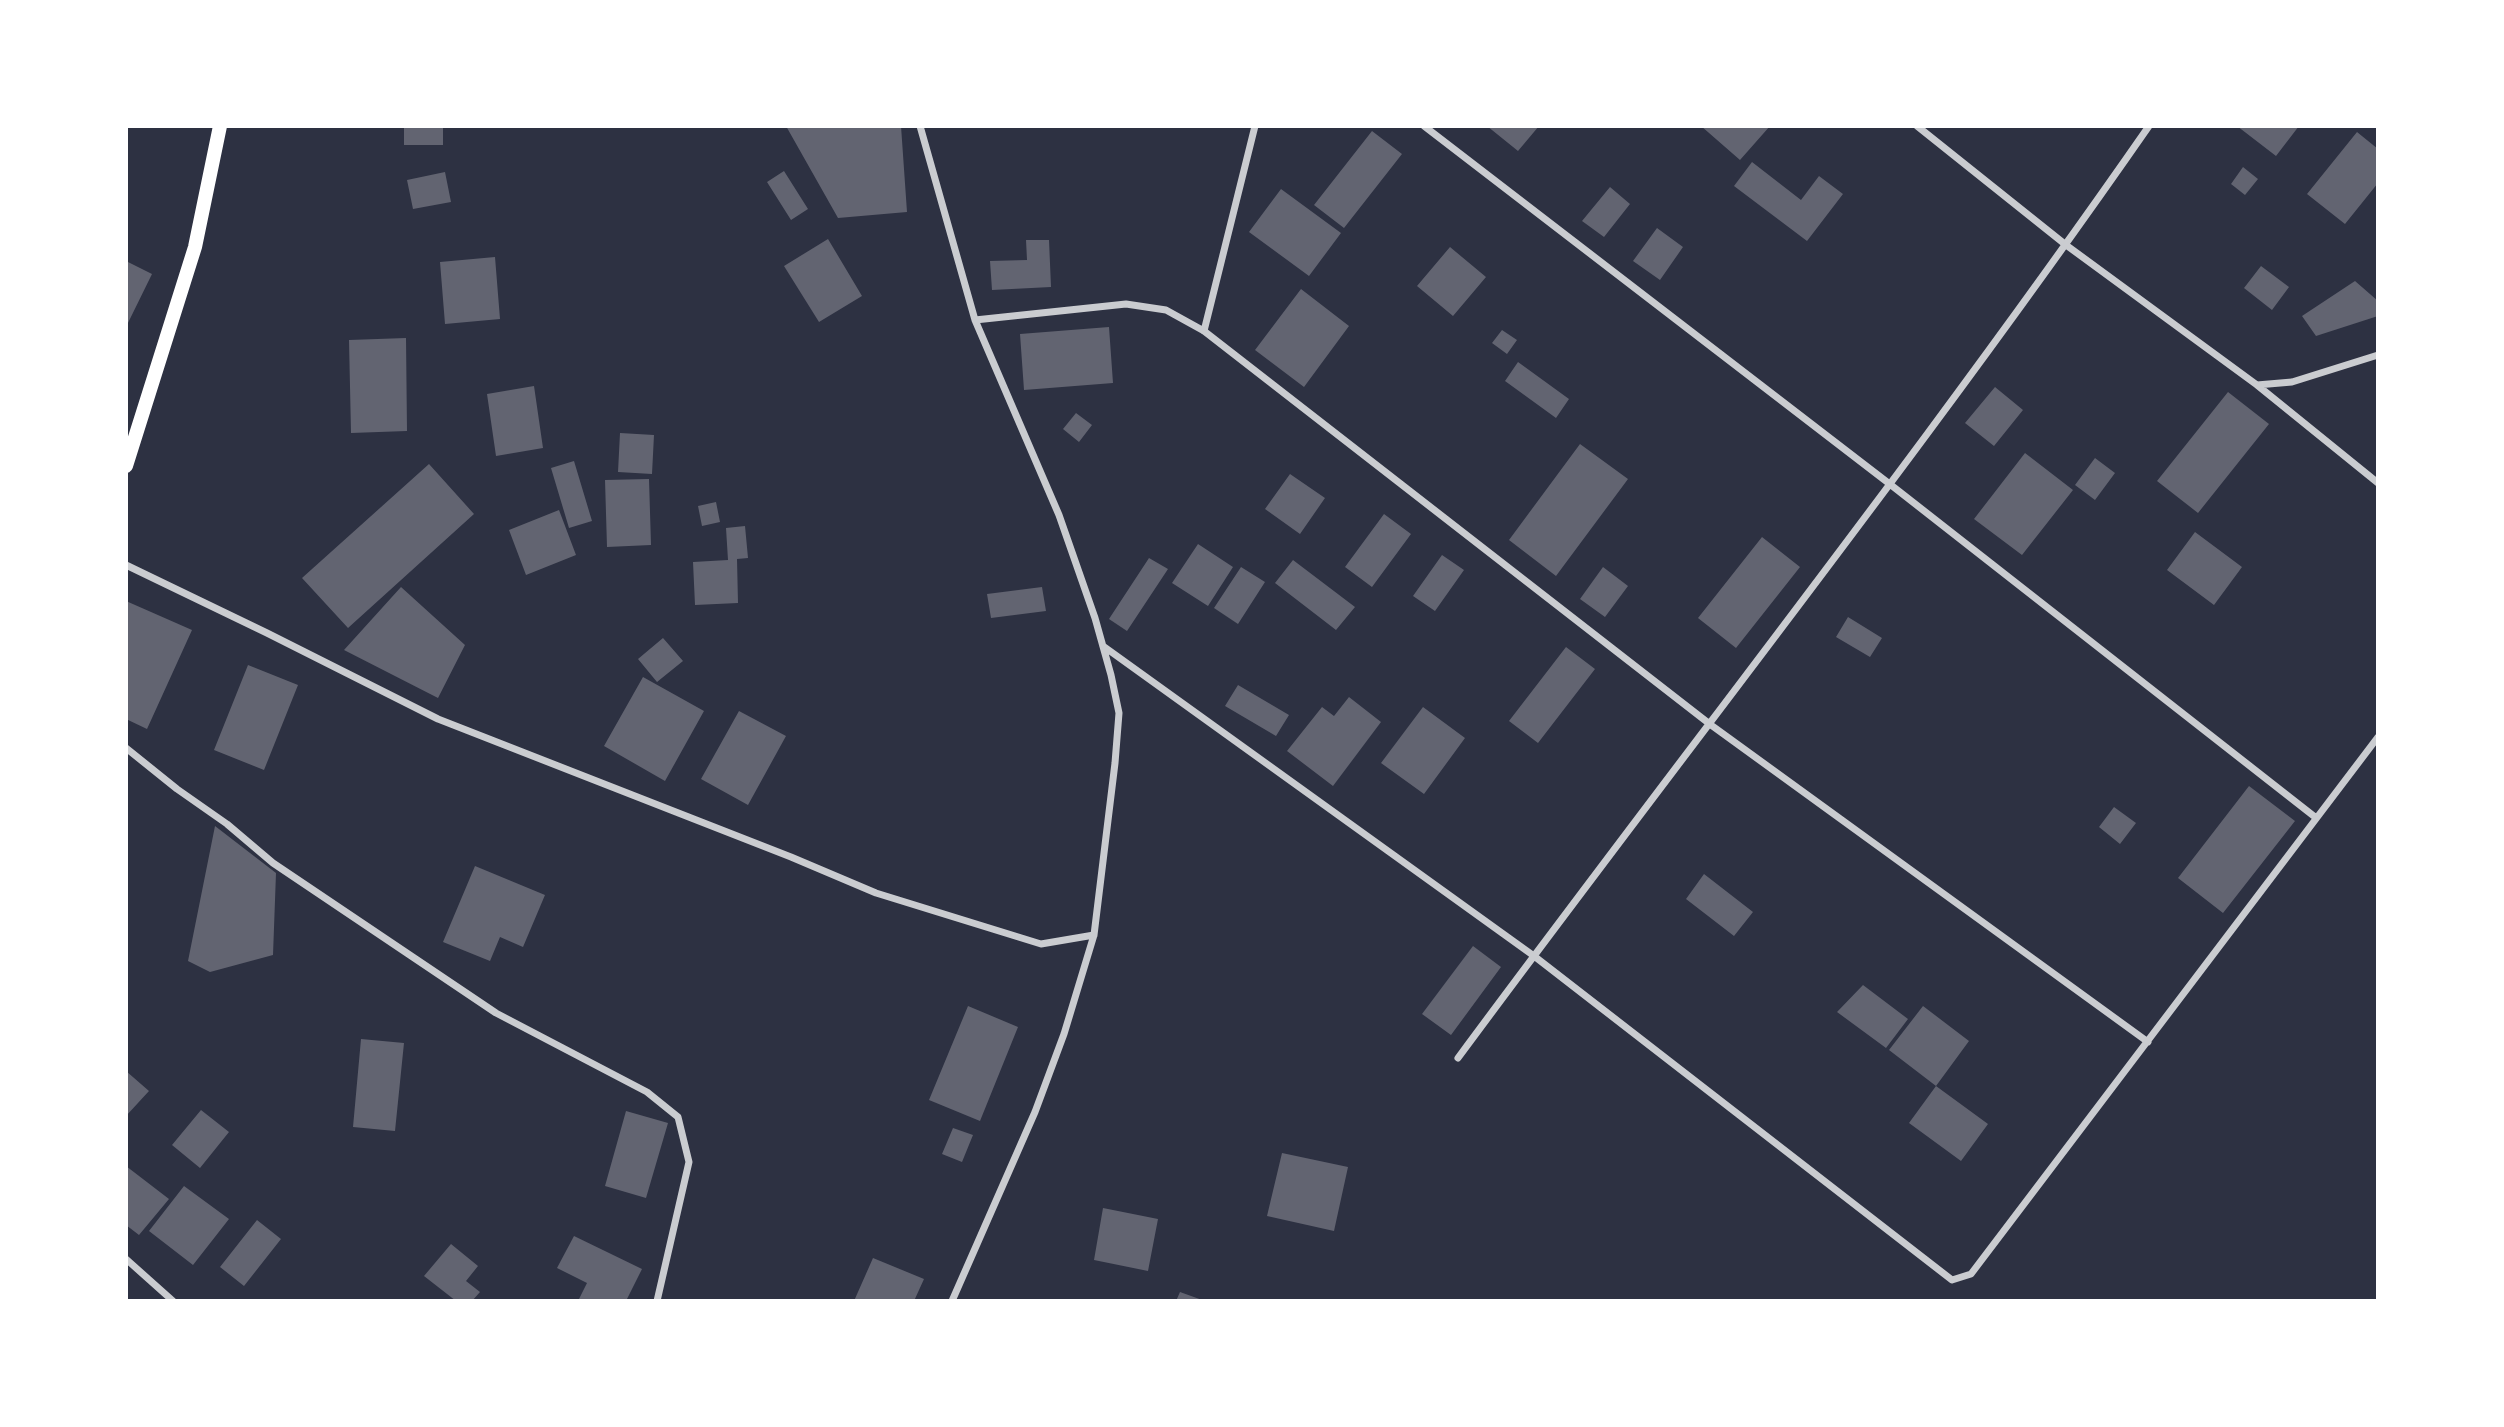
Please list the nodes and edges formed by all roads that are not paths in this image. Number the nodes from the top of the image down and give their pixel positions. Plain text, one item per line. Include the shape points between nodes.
1 (220, 126) edge
2 (920, 126) edge
3 (1255, 126) edge
4 (1424, 126) edge
5 (1917, 126) edge
6 (2149, 126) edge
7 (2066, 245) junction
8 (975, 320) junction
9 (1204, 331) junction
10 (2378, 355) edge
11 (2257, 385) junction
12 (127, 457) edge
13 (2378, 483) edge
14 (1891, 485) junction
15 (126, 565) edge
16 (1103, 646) junction
17 (1711, 724) junction
18 (2378, 737) edge
19 (126, 748) edge
20 (2315, 817) junction
21 (1094, 935) junction
22 (1534, 956) junction
23 (2148, 1042) junction
24 (1458, 1058) dead end
25 (126, 1259) edge
26 (173, 1301) edge
27 (657, 1301) edge
28 (952, 1301) edge

1 - 12 main road via 195,247
2 - 8 street
3 - 9 street
4 - 14 street
5 - 7 street
6 - 7 street
7 - 11 street
7 - 14 street
8 - 9 street via 1126,304 1166,310
8 - 16 street via 1059,515
9 - 17 street
10 - 11 street via 2292,382
11 - 13 street
14 - 17 street
14 - 20 street
15 - 21 street via 438,719 876,893 1041,944
16 - 21 street via 1119,713
16 - 22 street
17 - 22 street
17 - 23 street
18 - 20 street
19 - 27 street via 273,863 496,1013 647,1092 678,1117 689,1162
20 - 23 street
21 - 28 street via 1035,1112
22 - 23 street via 1952,1280 1970,1274
22 - 24 street
25 - 26 street

